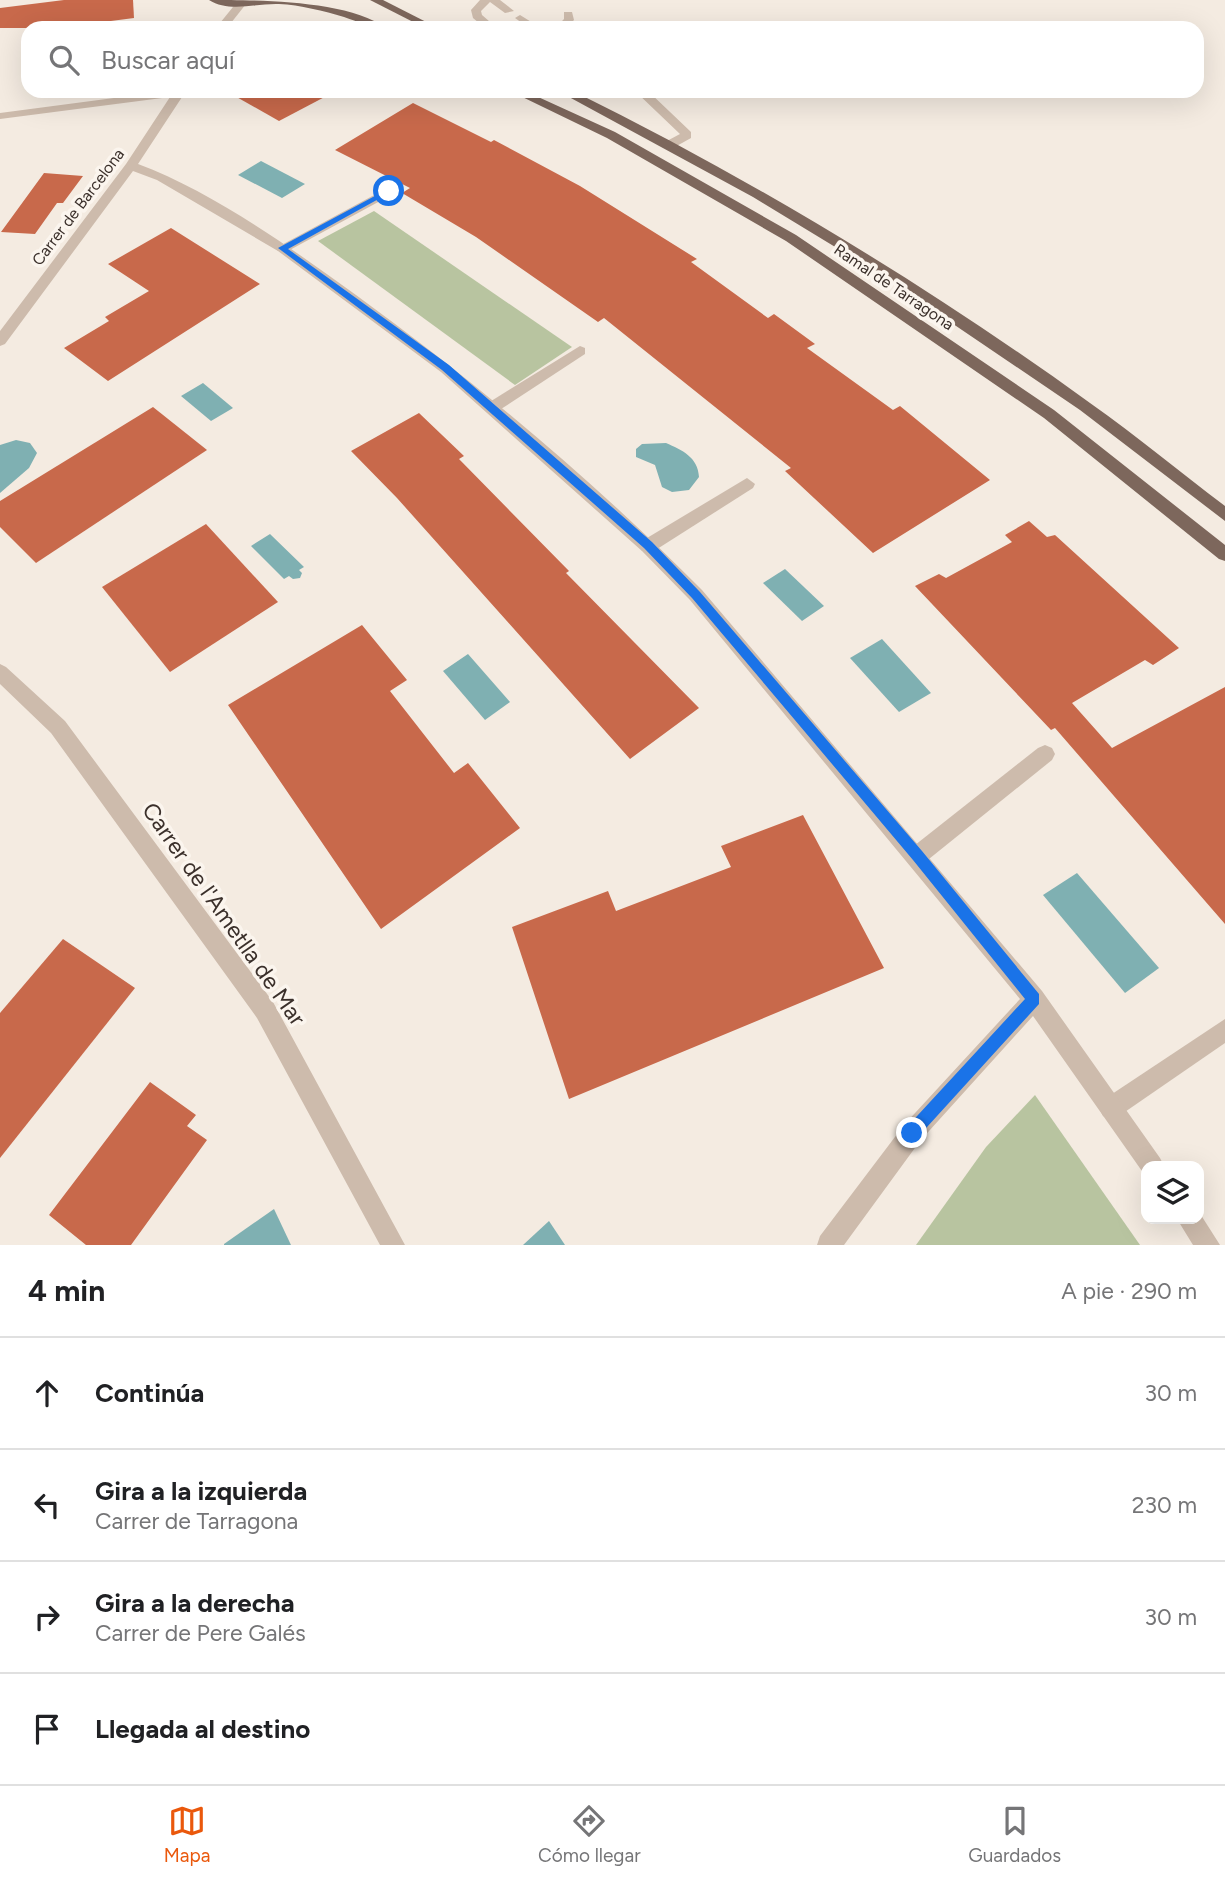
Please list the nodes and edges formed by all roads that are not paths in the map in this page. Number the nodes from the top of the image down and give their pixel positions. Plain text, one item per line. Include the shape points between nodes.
1 (214, 0) edge
2 (375, 0) edge
3 (486, 0) edge
4 (493, 0) edge
5 (283, 1) edge
6 (241, 4) junction
7 (509, 10) dead end
8 (568, 13) dead end
9 (520, 18) dead end
10 (227, 21) edge
11 (366, 21) edge
12 (418, 21) edge
13 (484, 21) edge
14 (525, 21) edge
15 (568, 21) edge
16 (134, 98) edge
17 (175, 98) edge
18 (531, 98) edge
19 (578, 98) edge
20 (648, 98) edge
21 (0, 116) edge
22 (670, 145) junction
23 (131, 166) junction
24 (389, 191) dead end
25 (282, 248) junction
26 (0, 341) edge
27 (580, 351) dead end
28 (493, 407) junction
29 (747, 484) dead end
30 (1225, 515) edge
31 (648, 545) junction
32 (1225, 554) edge
33 (0, 672) edge
34 (1045, 754) dead end
35 (918, 856) junction
36 (1034, 999) junction
37 (1225, 1030) edge
38 (1111, 1108) junction
39 (1148, 1161) edge
40 (1193, 1224) edge
41 (393, 1245) edge
42 (829, 1245) edge
43 (1208, 1245) edge

1 - 6 main road
2 - 12 main road
3 - 13 street via 475,10
4 - 7 street
5 - 6 main road
5 - 11 main road
6 - 10 street
8 - 15 street
9 - 14 street
16 - 21 street
17 - 23 street, Carrer de Barcelona
18 - 32 main road, Ramal de Tarragona via 611,135 791,238 1049,414
19 - 22 main road, Ramal de Tarragona
20 - 22 street via 687,135
22 - 30 main road, Ramal de Tarragona via 807,221 1055,386
23 - 25 street via 161,177
23 - 26 street, Carrer de Barcelona
24 - 25 street
25 - 28 street
27 - 28 street
28 - 31 street
29 - 31 street
31 - 35 street
33 - 41 street, Carrer de l'Ametlla de Mar via 58,727 265,1010
34 - 35 street
35 - 36 street
36 - 38 street
36 - 42 street via 912,1133
37 - 38 street
38 - 39 street
40 - 43 street

